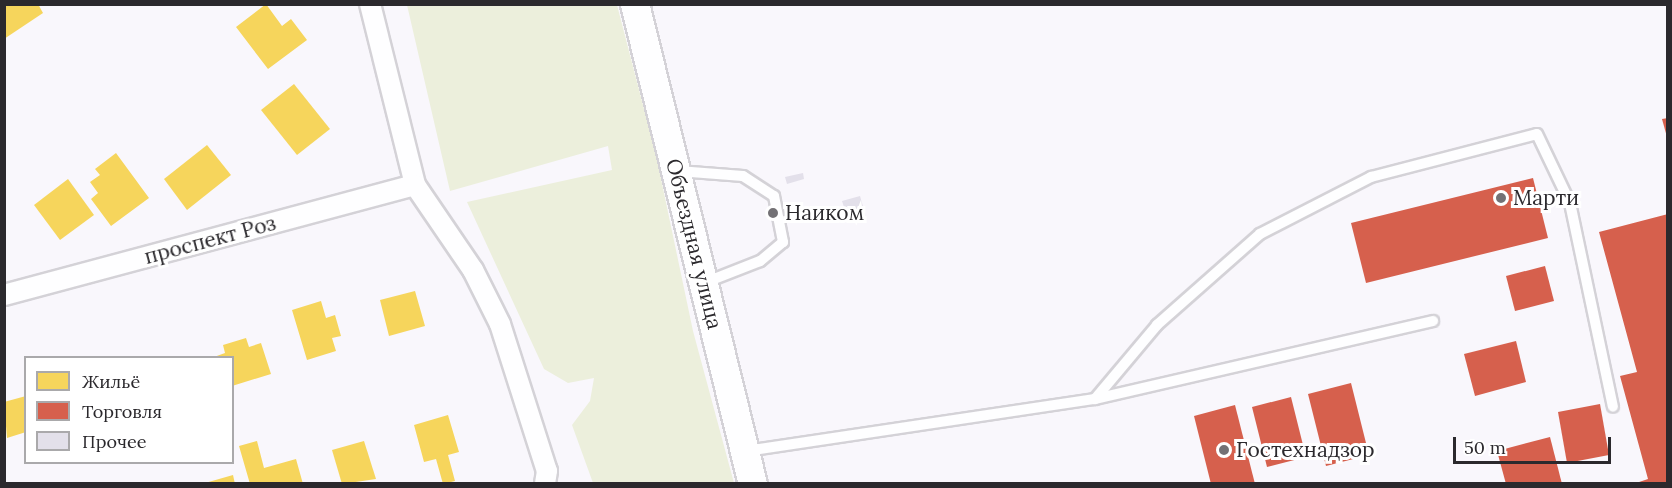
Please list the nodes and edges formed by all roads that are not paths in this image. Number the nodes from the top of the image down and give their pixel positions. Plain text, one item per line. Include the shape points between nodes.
1 (370, 4) edge
2 (635, 4) edge
3 (676, 171) junction
4 (415, 185) junction
5 (704, 283) junction
6 (4, 295) edge
7 (1433, 321) dead end
8 (1095, 399) junction
9 (1613, 407) dead end
10 (745, 451) junction
11 (548, 479) edge
12 (753, 483) edge

1 - 4 street
2 - 3 main road, Объездная улица
3 - 5 main road, Объездная улица
3 - 5 lane via 743,176 774,196 783,242 760,261
4 - 6 street, проспект Роз
4 - 11 street via 473,270 500,324
5 - 10 main road, Объездная улица
7 - 8 lane
8 - 9 lane via 1156,325 1260,234 1371,177 1537,134 1570,203
8 - 10 lane
10 - 12 main road, Объездная улица

